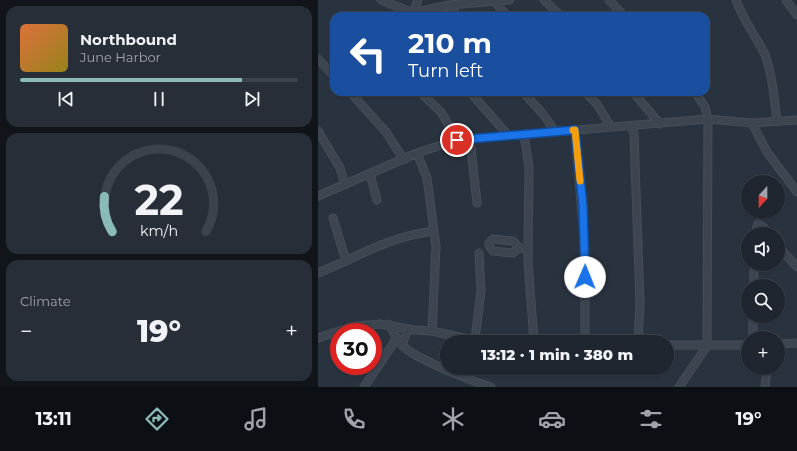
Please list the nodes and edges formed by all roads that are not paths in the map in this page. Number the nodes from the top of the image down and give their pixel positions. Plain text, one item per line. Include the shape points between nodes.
1 (381, 0) edge
2 (418, 0) edge
3 (508, 0) edge
4 (544, 0) edge
5 (609, 0) edge
6 (736, 0) edge
7 (786, 0) edge
8 (495, 2) junction
9 (449, 5) junction
10 (399, 7) junction
11 (398, 12) edge
12 (411, 12) edge
13 (413, 12) edge
14 (418, 12) edge
15 (455, 12) edge
16 (503, 12) edge
17 (557, 12) edge
18 (620, 12) edge
19 (797, 15) edge
20 (318, 59) edge
21 (330, 72) edge
22 (354, 96) edge
23 (424, 96) edge
24 (474, 96) edge
25 (527, 96) edge
26 (589, 96) edge
27 (636, 96) edge
28 (698, 96) edge
29 (708, 119) junction
30 (777, 120) junction
31 (797, 120) edge
32 (752, 123) junction
33 (660, 124) junction
34 (631, 126) junction
35 (611, 128) junction
36 (575, 130) junction
37 (318, 131) edge
38 (555, 131) junction
39 (524, 134) junction
40 (508, 135) junction
41 (470, 139) junction
42 (457, 140) junction
43 (417, 153) junction
44 (404, 160) junction
45 (370, 174) junction
46 (345, 185) junction
47 (797, 192) edge
48 (318, 196) edge
49 (377, 200) dead end
50 (477, 204) dead end
51 (333, 218) dead end
52 (434, 231) junction
53 (519, 248) dead end
54 (528, 249) junction
55 (479, 253) dead end
56 (785, 254) edge
57 (346, 261) junction
58 (797, 267) edge
59 (318, 273) edge
60 (389, 324) junction
61 (408, 329) junction
62 (432, 331) junction
63 (450, 335) edge
64 (478, 335) edge
65 (534, 335) edge
66 (585, 335) edge
67 (638, 335) edge
68 (318, 338) edge
69 (397, 338) junction
70 (797, 343) edge
71 (785, 344) edge
72 (402, 345) junction
73 (674, 345) edge
74 (741, 345) edge
75 (707, 346) junction
76 (765, 375) edge
77 (476, 385) edge
78 (364, 387) edge
79 (490, 387) edge
80 (678, 387) edge
81 (764, 387) edge

1 - 10 street
2 - 13 street
3 - 8 street
4 - 17 street
5 - 18 street
6 - 30 street via 766,58
7 - 19 street
8 - 9 street
8 - 16 street
9 - 14 street
9 - 15 street
10 - 11 street
10 - 12 street
20 - 21 street
22 - 44 street via 386,132
23 - 42 street via 441,112
24 - 40 street
25 - 38 street
26 - 35 street via 597,104
27 - 33 street
28 - 29 street
29 - 32 street
29 - 33 street
29 - 75 street
30 - 31 street
30 - 32 street
32 - 47 street via 767,152
33 - 34 street
34 - 35 street
34 - 67 street via 634,134 640,303
35 - 36 street
36 - 38 street
36 - 66 street via 585,251
37 - 46 street via 340,168
38 - 39 street
39 - 40 street
39 - 54 street via 529,167
40 - 41 street
41 - 42 street
41 - 50 street
42 - 43 street
43 - 44 street
43 - 52 street via 428,178
44 - 45 street
45 - 46 street
45 - 49 street
46 - 48 street
51 - 57 street
52 - 57 street via 392,240
52 - 62 street via 436,266
53 - 54 street
54 - 65 street
55 - 64 street via 481,290
56 - 58 street
57 - 59 street
60 - 61 street
60 - 68 street via 355,326
60 - 69 street
61 - 62 street
61 - 72 street
62 - 63 street
69 - 72 street
69 - 78 street
70 - 71 street
72 - 77 street
73 - 75 street
74 - 75 street
75 - 80 street
76 - 81 street
77 - 79 street

